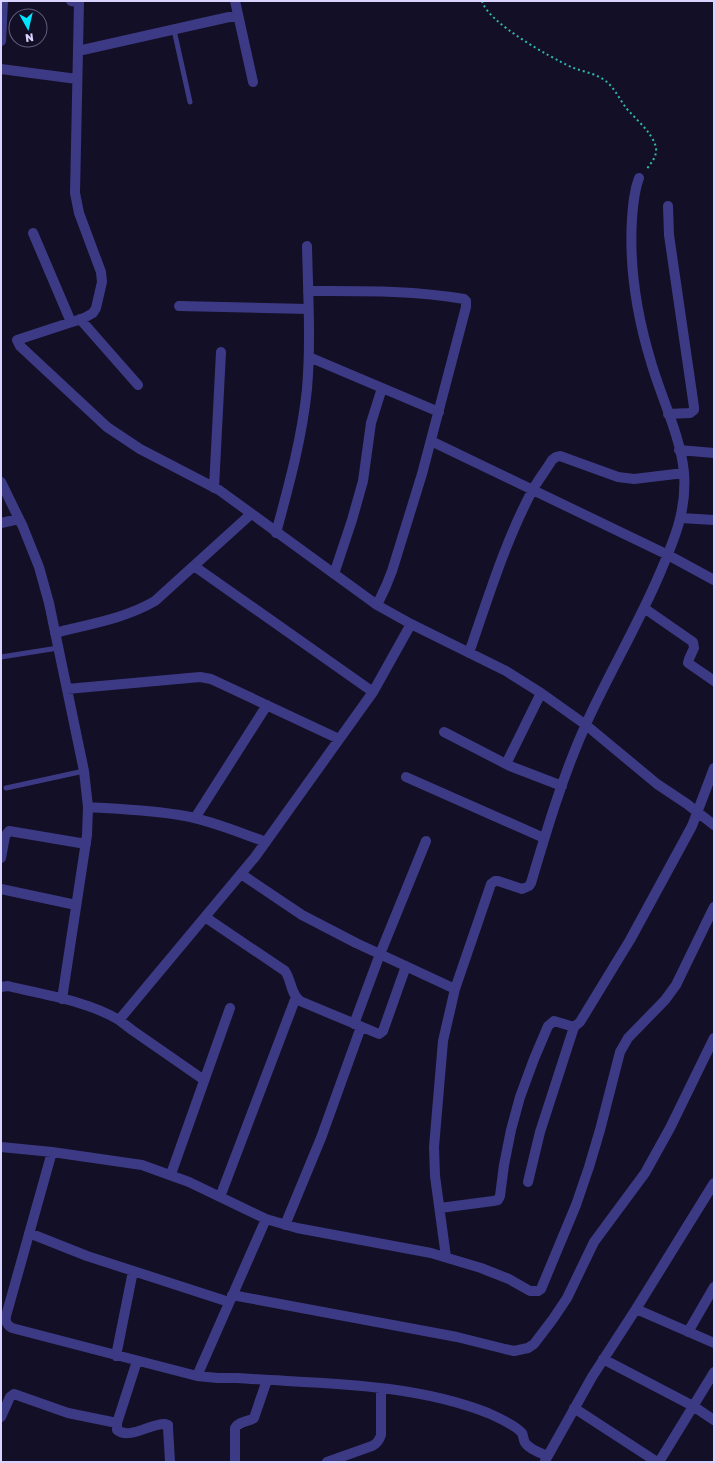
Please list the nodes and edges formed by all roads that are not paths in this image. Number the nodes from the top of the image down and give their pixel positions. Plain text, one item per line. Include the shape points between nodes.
1 (3, 1) edge
2 (76, 1) edge
3 (235, 1) edge
4 (238, 15) junction
5 (174, 30) junction
6 (1, 41) edge
7 (78, 51) junction
8 (1, 69) edge
9 (77, 79) junction
10 (253, 82) dead end
11 (190, 102) dead end
12 (639, 178) dead end
13 (668, 206) dead end
14 (33, 233) dead end
15 (307, 246) dead end
16 (308, 291) junction
17 (179, 306) dead end
18 (308, 309) junction
19 (76, 321) junction
20 (221, 352) dead end
21 (309, 357) junction
22 (138, 385) dead end
23 (382, 388) junction
24 (439, 412) junction
25 (668, 414) junction
26 (431, 441) junction
27 (679, 450) junction
28 (714, 453) edge
29 (684, 473) junction
30 (1, 482) edge
31 (214, 488) junction
32 (533, 490) junction
33 (252, 514) junction
34 (681, 518) junction
35 (19, 519) junction
36 (714, 520) edge
37 (1, 522) edge
38 (276, 532) junction
39 (668, 555) junction
40 (194, 566) junction
41 (334, 574) junction
42 (714, 580) edge
43 (377, 605) junction
44 (644, 608) junction
45 (410, 624) junction
46 (55, 633) junction
47 (58, 648) junction
48 (469, 653) junction
49 (1, 658) edge
50 (714, 681) edge
51 (67, 689) junction
52 (373, 692) junction
53 (541, 693) junction
54 (267, 705) junction
55 (586, 725) junction
56 (444, 732) dead end
57 (339, 739) junction
58 (506, 764) junction
59 (714, 768) edge
60 (84, 771) junction
61 (406, 776) dead end
62 (562, 786) junction
63 (6, 788) dead end
64 (88, 807) junction
65 (698, 812) junction
66 (195, 818) junction
67 (714, 825) edge
68 (544, 838) junction
69 (426, 841) dead end
70 (266, 842) junction
71 (86, 844) junction
72 (1, 858) edge
73 (241, 874) junction
74 (1, 889) edge
75 (76, 905) junction
76 (714, 907) edge
77 (205, 917) junction
78 (380, 954) junction
79 (406, 966) junction
80 (1, 987) edge
81 (455, 989) junction
82 (296, 997) junction
83 (62, 999) junction
84 (230, 1008) dead end
85 (119, 1020) junction
86 (357, 1025) junction
87 (574, 1027) junction
88 (714, 1038) edge
89 (204, 1080) junction
90 (1, 1147) edge
91 (52, 1152) junction
92 (171, 1174) junction
93 (528, 1182) dead end
94 (714, 1183) edge
95 (220, 1197) junction
96 (440, 1208) junction
97 (266, 1220) junction
98 (285, 1225) junction
99 (29, 1233) junction
100 (446, 1257) junction
101 (133, 1271) junction
102 (714, 1287) edge
103 (231, 1298) junction
104 (636, 1309) junction
105 (688, 1332) junction
106 (714, 1344) edge
107 (116, 1356) junction
108 (603, 1359) junction
109 (137, 1361) junction
110 (714, 1372) edge
111 (197, 1376) junction
112 (267, 1380) junction
113 (381, 1389) junction
114 (693, 1406) junction
115 (574, 1408) junction
116 (1, 1417) edge
117 (714, 1420) edge
118 (117, 1423) junction
119 (350, 1458) edge
120 (546, 1459) edge
121 (170, 1462) edge
122 (235, 1462) edge
123 (327, 1462) edge
124 (658, 1462) edge

1 - 6 street
2 - 7 street
3 - 4 street
4 - 5 street
4 - 10 street
5 - 7 street
5 - 11 lane
7 - 9 street
8 - 9 street
9 - 19 street via 76,204 102,277 96,308 89,316
12 - 25 street via 632,208 633,274 646,347
13 - 25 street via 669,235 694,407 690,413
14 - 19 street
15 - 16 street
16 - 18 street
16 - 24 street via 403,291 464,299 466,307
17 - 18 street
18 - 21 street
19 - 22 street
19 - 31 street via 16,340 25,352 107,426 140,449
20 - 31 street
21 - 23 street
21 - 38 street via 307,390 294,469
23 - 24 street
23 - 41 street via 371,423 363,481
24 - 26 street
25 - 27 street
26 - 32 street
26 - 43 street via 392,571
27 - 28 street
27 - 29 street
29 - 32 street via 634,479 618,477 560,456 552,460
29 - 34 street
30 - 35 street
31 - 33 street
32 - 39 street
32 - 48 street via 509,540
33 - 38 street
33 - 40 street
34 - 36 street
34 - 39 street
35 - 37 street
35 - 46 street via 39,567
38 - 41 street
39 - 42 street
39 - 44 street
40 - 46 street via 141,609 127,615
40 - 52 street
41 - 43 street
43 - 45 street
44 - 50 street via 693,642 694,648 688,663
44 - 55 street
45 - 48 street
45 - 52 street
46 - 47 street
47 - 49 lane
47 - 51 street
48 - 53 street via 506,671
51 - 54 street via 200,677 219,682
51 - 60 street
52 - 57 street
53 - 55 street
53 - 58 street
54 - 57 street
54 - 66 street
55 - 62 street
55 - 65 street via 657,784
56 - 58 street
57 - 70 street
58 - 62 street
59 - 65 street
60 - 63 lane
60 - 64 street
61 - 68 street
62 - 68 street
64 - 66 street via 170,813
64 - 71 street
65 - 67 street
65 - 87 street via 630,940 580,1022
66 - 70 street
68 - 81 street via 529,886 522,888 498,881 491,884
69 - 78 street
70 - 73 street
71 - 72 street via 9,831 5,836
71 - 75 street
73 - 77 street
73 - 78 street via 302,915
74 - 75 street
75 - 83 street
76 - 100 street via 676,985 628,1038 620,1052 587,1174 541,1289 530,1291 481,1268
77 - 82 street via 285,971
77 - 85 street
78 - 79 street
78 - 86 street
79 - 81 street
79 - 86 street via 382,1033
80 - 83 street via 8,986
81 - 96 street via 443,1041 436,1105 434,1147
82 - 86 street via 306,1004
82 - 95 street
83 - 85 street via 97,1009
84 - 89 street
85 - 89 street
86 - 98 street via 321,1138
87 - 93 street via 540,1132
87 - 96 street via 556,1021 548,1026 516,1110 498,1200
88 - 103 street via 645,1173 594,1242 567,1298 553,1320 528,1348 514,1351 457,1337
89 - 92 street
90 - 91 street
91 - 92 street via 142,1165
91 - 99 street
92 - 95 street
94 - 104 street
95 - 97 street
96 - 100 street
97 - 98 street
97 - 103 street
98 - 100 street
99 - 101 street
99 - 107 street via 5,1321 12,1328
101 - 103 street
101 - 107 street
102 - 105 street
103 - 111 street
104 - 105 street
104 - 108 street
105 - 106 street
107 - 109 street
108 - 114 street
108 - 115 street
109 - 111 street
109 - 118 street
110 - 114 street
111 - 112 street
112 - 113 street
112 - 122 street via 254,1418 235,1428
113 - 119 street via 381,1436 376,1444
113 - 120 street via 423,1395 488,1413 520,1431 524,1443
114 - 117 street
114 - 124 street
115 - 120 street
115 - 124 street
116 - 118 street via 10,1397 14,1394 68,1413
118 - 121 street via 117,1430 123,1433 162,1424 168,1425
119 - 123 street

